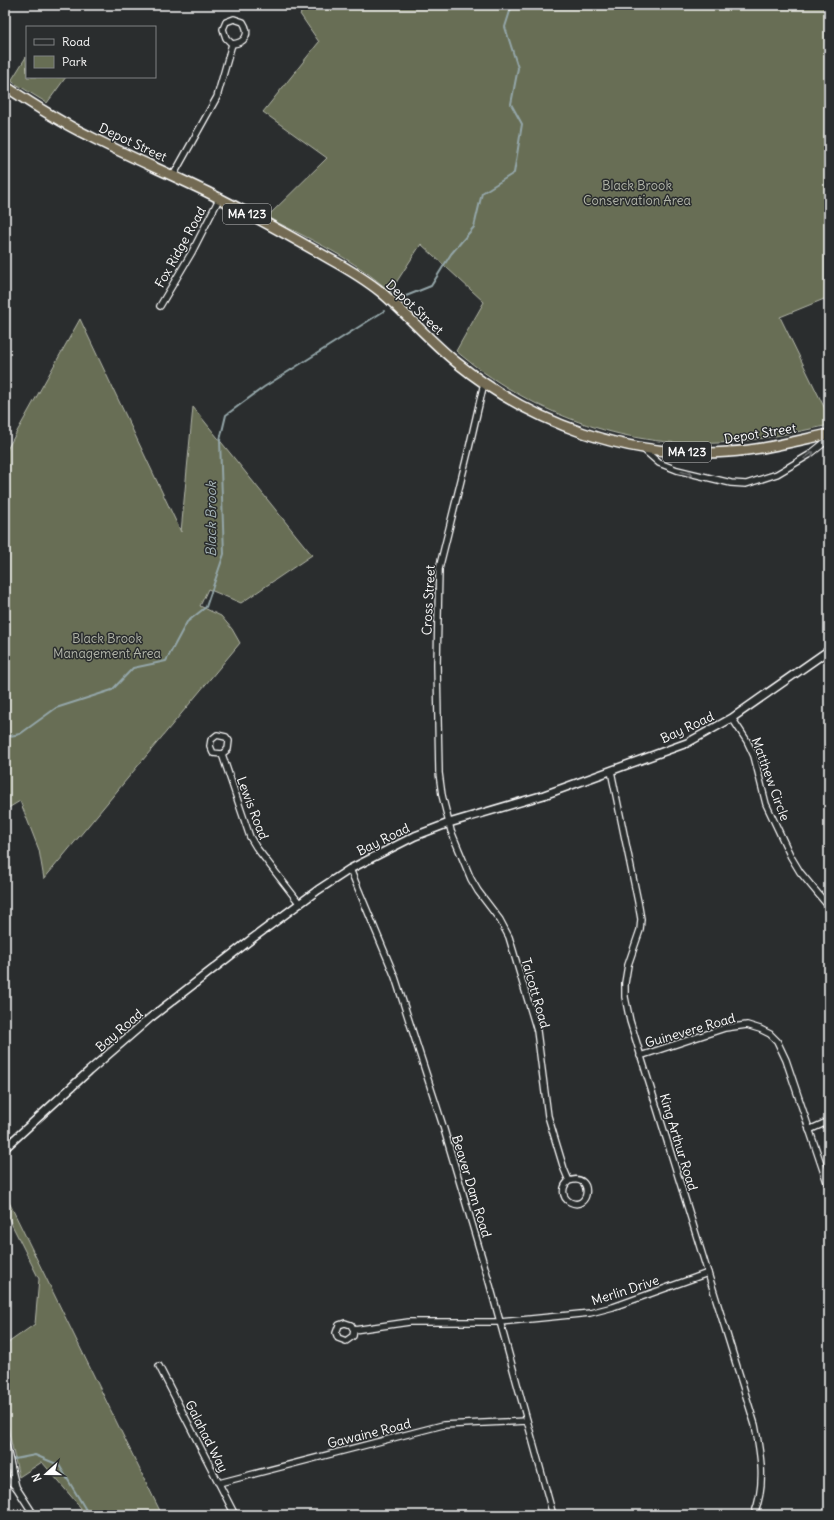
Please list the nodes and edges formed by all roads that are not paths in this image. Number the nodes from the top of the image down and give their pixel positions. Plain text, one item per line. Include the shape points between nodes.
1 (232, 44) junction
2 (5, 86) edge
3 (174, 176) junction
4 (219, 199) junction
5 (160, 306) dead end
6 (484, 382) junction
7 (829, 434) edge
8 (829, 439) edge
9 (642, 447) junction
10 (829, 650) edge
11 (732, 718) junction
12 (222, 754) dead end
13 (611, 772) junction
14 (449, 823) junction
15 (350, 869) junction
16 (300, 904) junction
17 (829, 907) edge
18 (640, 1056) junction
19 (829, 1121) edge
20 (809, 1130) junction
21 (5, 1148) edge
22 (569, 1181) junction
23 (829, 1188) edge
24 (708, 1273) junction
25 (500, 1322) junction
26 (354, 1330) dead end
27 (159, 1366) dead end
28 (527, 1421) junction
29 (5, 1441) edge
30 (5, 1477) edge
31 (219, 1483) junction
32 (16, 1487) junction
33 (34, 1515) edge
34 (236, 1515) edge
35 (553, 1515) edge
36 (754, 1515) edge

1 - 1 street via 242,42 246,37 245,24 237,19 230,20 223,29 226,38
1 - 3 street via 217,97
2 - 3 highway, Depot Street / MA 123 via 87,135
3 - 4 highway, Depot Street / MA 123
4 - 5 street, Fox Ridge Road
4 - 6 highway, Depot Street / MA 123 via 371,285 448,356
6 - 9 highway, Depot Street / MA 123 via 520,406 561,425 595,437
6 - 14 street, Cross Street via 439,576 438,767
7 - 9 highway, Depot Street / MA 123 via 730,452 684,452
9 -> 8 street via 658,463 677,470 731,483 746,484 777,474 809,455
10 - 11 main road, Bay Road
11 - 13 main road, Bay Road via 686,742
11 - 17 street, Matthew Circle via 754,756 766,804 791,856 800,872
12 - 16 street, Lewis Road via 250,837
13 - 14 main road, Bay Road
13 - 18 street, King Arthur Road via 640,914 639,936 627,971 625,990
14 - 15 main road, Bay Road via 415,836
14 - 22 street, Talcott Road via 474,885 500,920 509,937 537,1031 547,1112
15 - 16 main road, Bay Road
15 - 25 street, Beaver Dam Road via 400,990
16 - 21 main road, Bay Road via 150,1018
18 - 20 street, Guinevere Road via 725,1028 747,1025 760,1028 770,1034 781,1047
18 - 24 street, King Arthur Road
19 - 20 street
20 - 23 street, Guinevere Road
22 - 22 street, Talcott Road via 564,1187 564,1195 573,1203 580,1202 586,1197 586,1186 577,1179
24 - 25 street, Merlin Drive via 596,1312
24 - 36 street, King Arthur Road via 756,1425 762,1475 761,1492
25 - 26 street, Merlin Drive via 409,1322
25 - 28 street, Beaver Dam Road
27 - 31 street, Galahad Way
28 - 31 street, Gawaine Road via 437,1426
28 - 35 street, Beaver Dam Road
29 - 32 street
30 - 32 street
31 - 34 street, Galahad Way
32 - 33 street

